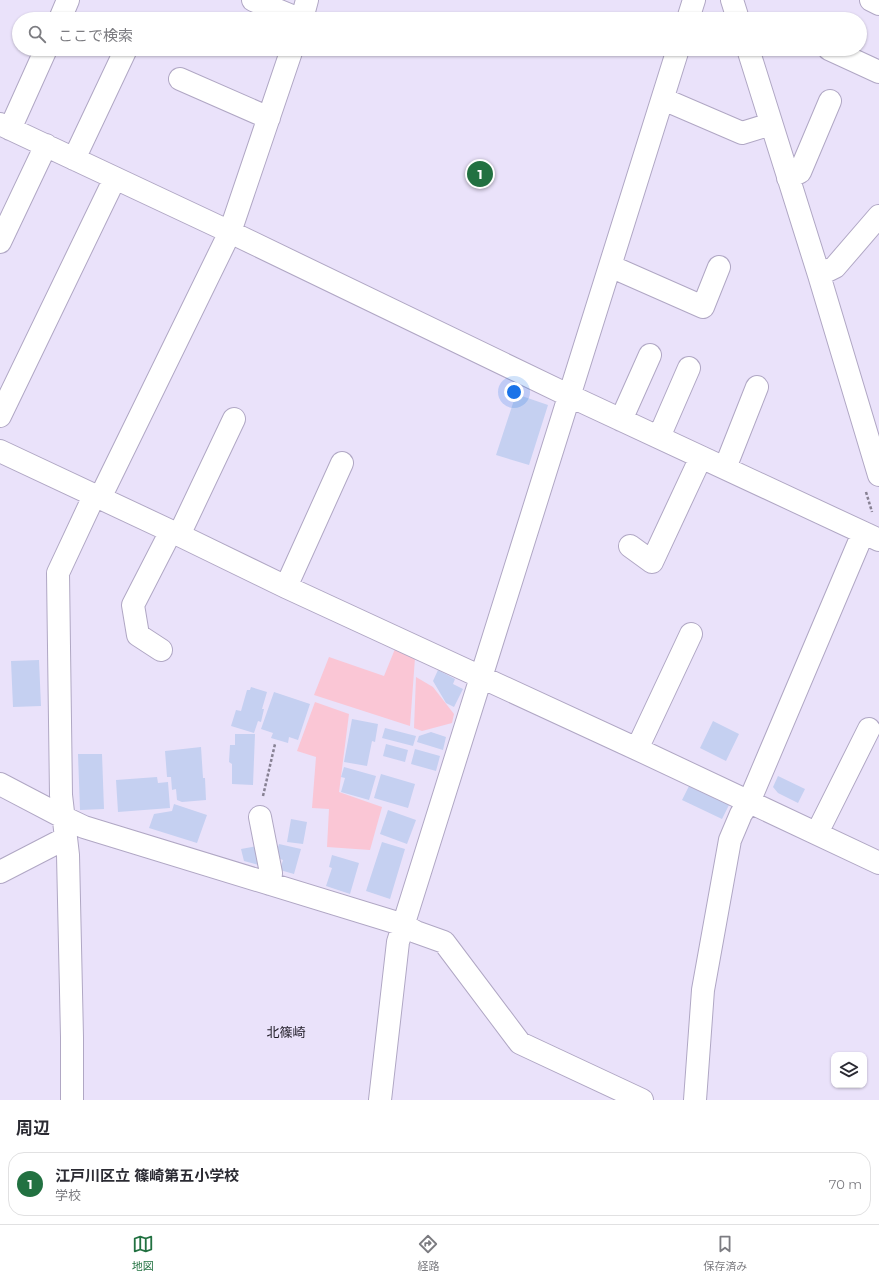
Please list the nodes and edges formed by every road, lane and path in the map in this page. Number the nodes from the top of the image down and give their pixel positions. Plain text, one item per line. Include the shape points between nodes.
1 (68, 0) edge
2 (252, 0) edge
3 (308, 0) edge
4 (694, 0) edge
5 (732, 0) edge
6 (871, 0) edge
7 (879, 4) edge
8 (63, 12) edge
9 (282, 12) edge
10 (304, 12) edge
11 (690, 12) edge
12 (736, 12) edge
13 (42, 56) edge
14 (123, 56) edge
15 (290, 56) edge
16 (676, 56) edge
17 (750, 56) edge
18 (844, 56) edge
19 (879, 72) edge
20 (180, 79) dead end
21 (663, 99) junction
22 (830, 101) dead end
23 (269, 118) junction
24 (771, 124) junction
25 (5, 126) edge
26 (46, 145) junction
27 (74, 159) junction
28 (115, 178) junction
29 (788, 178) junction
30 (879, 216) edge
31 (230, 232) junction
32 (0, 242) edge
33 (610, 266) junction
34 (719, 267) dead end
35 (819, 275) junction
36 (650, 355) dead end
37 (689, 368) dead end
38 (757, 387) dead end
39 (570, 396) junction
40 (0, 416) edge
41 (234, 419) dead end
42 (622, 420) junction
43 (659, 437) junction
44 (875, 450) edge
45 (0, 451) edge
46 (701, 457) junction
47 (342, 463) dead end
48 (725, 468) junction
49 (879, 476) edge
50 (97, 497) junction
51 (175, 533) junction
52 (871, 537) edge
53 (630, 546) dead end
54 (286, 587) junction
55 (690, 634) dead end
56 (161, 650) dead end
57 (482, 678) junction
58 (869, 729) dead end
59 (275, 744) dead end
60 (637, 749) junction
61 (0, 784) edge
62 (749, 802) junction
63 (261, 808) joint
64 (64, 828) junction
65 (816, 833) junction
66 (879, 863) edge
67 (0, 872) edge
68 (270, 884) junction
69 (404, 925) junction
70 (72, 1100) edge
71 (380, 1100) edge
72 (642, 1100) edge
73 (695, 1100) edge

1 - 8 street
2 - 9 street
3 - 10 street
4 - 11 street
5 - 12 street
6 - 7 street
13 - 25 street
14 - 27 street
15 - 23 street
16 - 21 street
17 - 24 street
18 - 19 street
20 - 23 street
21 - 24 street via 742,133
21 - 33 street
22 - 29 street via 800,172
23 - 31 street
24 - 29 street
25 - 26 street
26 - 27 street
26 - 32 street
27 - 28 street
28 - 31 street
28 - 40 street
29 - 35 street
30 - 35 street via 835,267
31 - 39 street
31 - 50 street
33 - 34 street via 703,306
33 - 39 street
35 - 44 street
36 - 42 street
37 - 43 street
38 - 48 street
39 - 42 street
39 - 57 street
41 - 51 street
42 - 43 street
43 - 46 street
44 - 49 street
45 - 50 street
46 - 48 street
46 - 53 street via 652,562
47 - 54 street
48 - 52 street
50 - 51 street
50 - 64 street via 58,573 61,795
51 - 54 street
51 - 56 street via 133,605 138,635
52 - 62 street
54 - 57 street
55 - 60 street
57 - 60 street
57 - 69 street
58 - 65 street
59 - 63 path
60 - 62 street
61 - 64 street
62 - 65 street
62 - 73 street via 730,840 703,990
63 - 68 street via 271,873
64 - 67 street
64 - 68 street via 84,827
64 - 70 street via 68,855
65 - 66 street
68 - 69 street
69 - 71 street via 398,942
69 - 72 street via 444,942 520,1043

